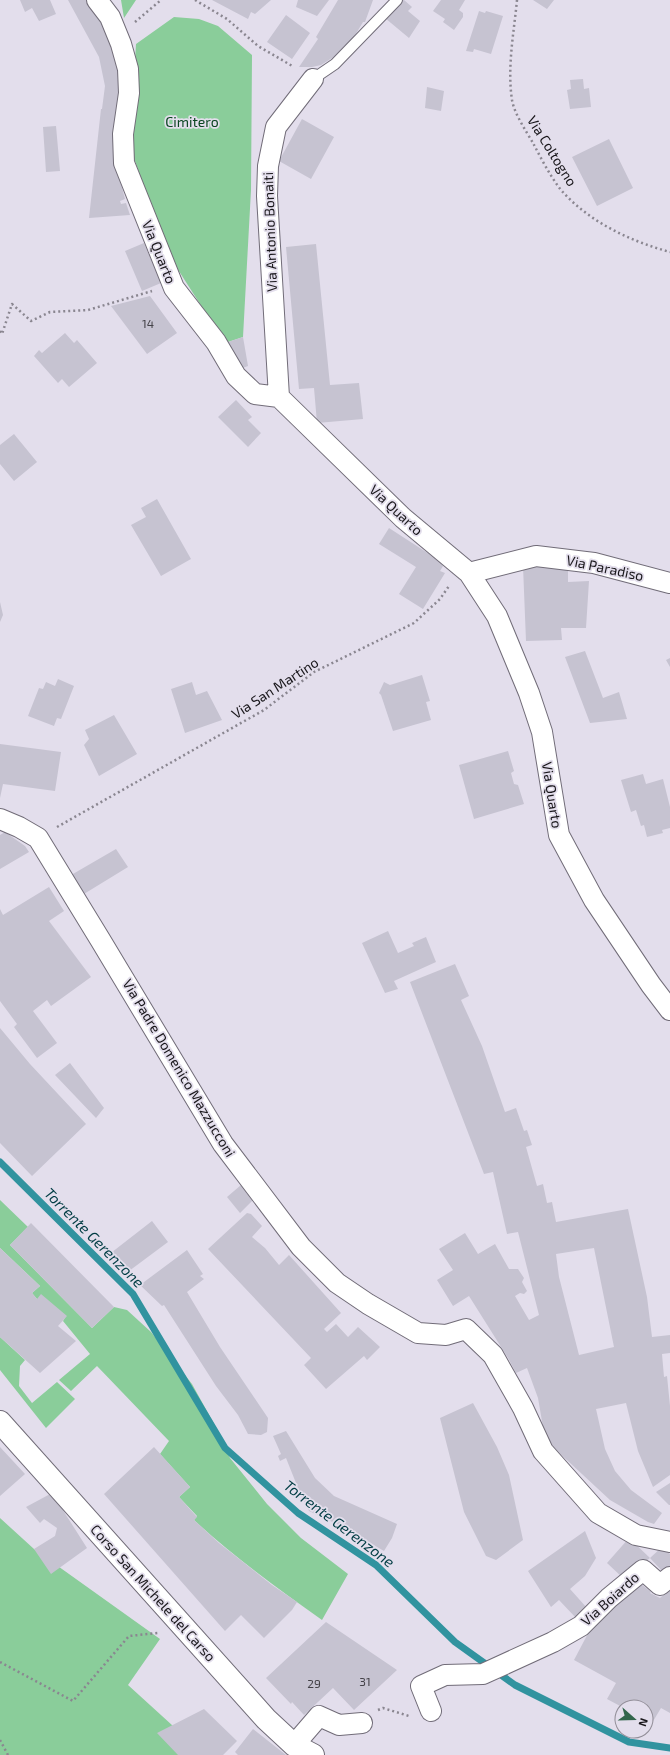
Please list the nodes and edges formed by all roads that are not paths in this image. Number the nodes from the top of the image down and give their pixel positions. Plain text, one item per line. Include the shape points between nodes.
1 (97, 0) edge
2 (397, 0) edge
3 (313, 79) joint
4 (279, 397) junction
5 (469, 573) junction
6 (670, 583) edge
7 (0, 819) edge
8 (670, 1010) edge
9 (0, 1422) edge
10 (670, 1542) edge
11 (670, 1577) edge
12 (431, 1711) road end
13 (362, 1722) road end
14 (294, 1745) junction
15 (313, 1755) edge

1 - 4 street, Via Quarto via 110,17 128,68 129,93 123,134 124,163 174,288 216,342 236,376 256,394
2 - 3 lane, Via Antonio Bonaiti via 335,64
3 - 4 street, Via Antonio Bonaiti via 276,127 268,166 267,196
4 - 5 street, Via Quarto via 403,518
5 - 6 street, Via Paradiso via 536,556 594,563
5 - 8 street, Via Quarto via 497,616 529,693 542,732 559,835 594,900 650,985
7 - 10 street, Via Padre Domenico Mazzucconi via 38,838 223,1144 301,1247 337,1283 418,1333 446,1335 466,1329 493,1355 523,1408 543,1451 598,1512 636,1535
9 - 14 main road, Corso San Michele del Carso via 240,1691
11 - 12 street, Via Boiardo via 660,1585 643,1570 609,1598 581,1626 553,1642 483,1674 445,1675 421,1686
13 - 14 street via 339,1725 319,1716
14 - 15 main road, Corso San Michele del Carso

